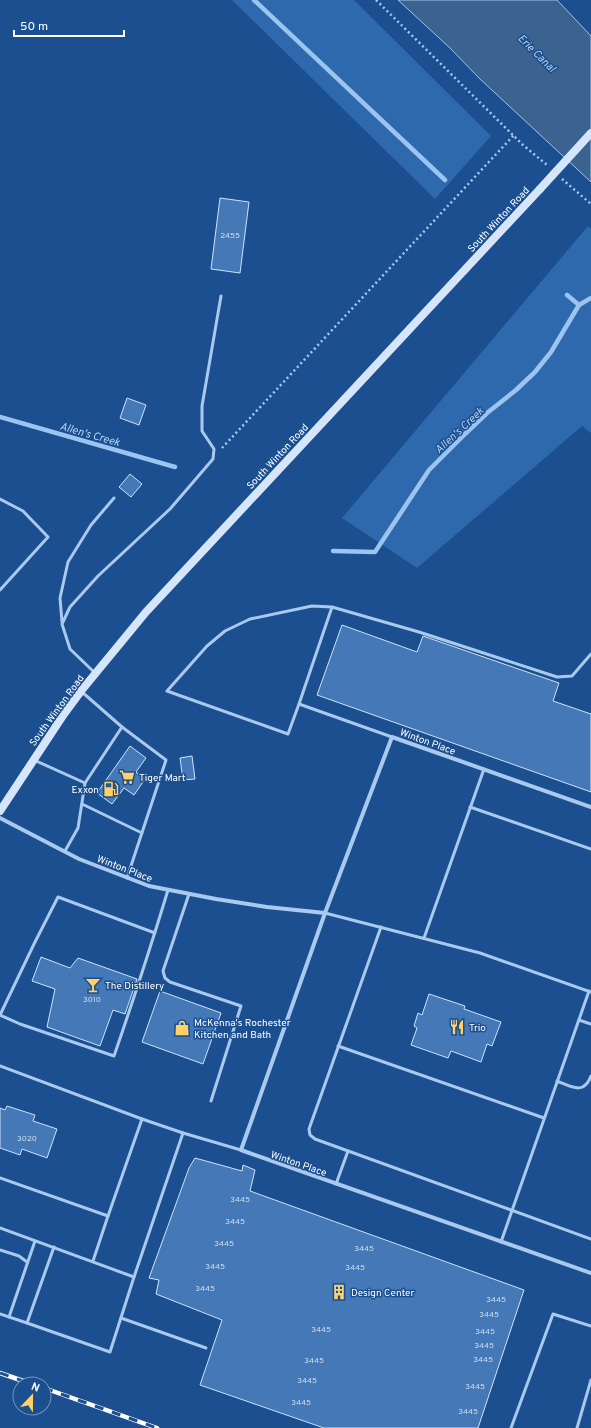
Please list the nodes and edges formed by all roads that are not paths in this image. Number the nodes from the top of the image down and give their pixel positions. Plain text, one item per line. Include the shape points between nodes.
1 (591, 133) edge
2 (221, 296) dead end
3 (114, 498) dead end
4 (0, 499) edge
5 (0, 590) edge
6 (332, 607) junction
7 (62, 624) junction
8 (591, 654) edge
9 (96, 674) junction
10 (81, 691) junction
11 (300, 704) junction
12 (122, 726) junction
13 (392, 737) junction
14 (33, 760) junction
15 (484, 769) junction
16 (85, 783) junction
17 (82, 804) junction
18 (470, 807) junction
19 (591, 807) edge
20 (0, 810) edge
21 (0, 818) edge
22 (142, 833) junction
23 (591, 849) edge
24 (65, 851) junction
25 (127, 878) junction
26 (168, 890) junction
27 (189, 894) junction
28 (325, 913) junction
29 (381, 927) junction
30 (155, 933) junction
31 (424, 938) junction
32 (590, 992) edge
33 (579, 1020) junction
34 (591, 1024) edge
35 (338, 1046) junction
36 (0, 1066) edge
37 (591, 1076) edge
38 (557, 1081) junction
39 (211, 1100) dead end
40 (544, 1118) junction
41 (142, 1119) junction
42 (182, 1133) junction
43 (241, 1150) junction
44 (348, 1151) junction
45 (0, 1178) edge
46 (336, 1184) junction
47 (512, 1211) junction
48 (108, 1216) junction
49 (0, 1228) edge
50 (591, 1239) edge
51 (35, 1240) junction
52 (501, 1242) junction
53 (54, 1247) junction
54 (0, 1250) edge
55 (93, 1261) junction
56 (28, 1262) junction
57 (591, 1273) edge
58 (134, 1276) junction
59 (0, 1314) edge
60 (9, 1317) junction
61 (121, 1318) junction
62 (27, 1324) junction
63 (591, 1326) edge
64 (206, 1348) dead end
65 (591, 1380) edge
66 (510, 1428) edge
67 (577, 1428) edge

1 - 9 main road, South Winton Road, bridge via 146,612
2 - 7 lane via 202,406 202,431 214,449 213,459 170,509 98,576 70,607
3 - 7 lane via 91,525 68,562 60,598
4 - 5 lane via 24,511 48,537
6 - 8 lane via 557,677 572,676
6 - 11 lane
6 - 11 lane via 312,606 250,619 231,628 207,646 167,692 288,734
7 - 9 lane via 70,649
9 - 10 main road, South Winton Road
10 - 12 lane
10 - 14 main road, South Winton Road
11 - 13 lane
12 - 16 lane
12 - 22 lane via 166,760
13 - 15 street, Winton Place
13 - 28 street, Winton Place
14 - 16 lane
14 - 20 main road, South Winton Road
15 - 18 lane
15 - 19 street, Winton Place
16 - 17 lane
17 - 22 lane
17 - 24 lane via 78,828
18 - 23 lane
18 - 31 lane
21 - 24 street, Winton Place
22 - 25 lane
24 - 25 street, Winton Place
25 - 26 street, Winton Place
26 - 27 street, Winton Place
26 - 30 lane
27 - 28 street, Winton Place
27 - 39 lane via 163,971 165,978 170,982 241,1006
28 - 29 lane
28 - 43 street, Winton Place
29 - 31 lane
29 - 35 lane
30 - 30 lane via 58,897 0,1015 114,1056
31 - 32 lane via 480,953
32 - 33 lane
33 - 34 lane
33 - 38 lane
35 - 40 lane
35 - 44 lane via 309,1129 310,1135 315,1139
36 - 41 lane
37 - 38 lane via 583,1088
38 - 40 lane
40 - 47 lane
41 - 42 lane
41 - 48 lane
42 - 43 lane
42 - 58 lane
43 - 46 street, Winton Place
44 - 46 lane
44 - 47 lane
45 - 48 lane
46 - 52 street, Winton Place
47 - 50 lane
47 - 52 lane
48 - 55 lane
49 - 51 lane
51 - 53 lane
51 - 56 lane
52 - 57 street, Winton Place
53 - 55 lane
53 - 62 lane
54 - 56 lane
55 - 58 lane
56 - 60 lane
58 - 61 lane
59 - 60 lane
60 - 62 lane
61 - 62 lane via 110,1352
61 - 64 lane
63 - 66 lane via 553,1314
65 - 67 lane

